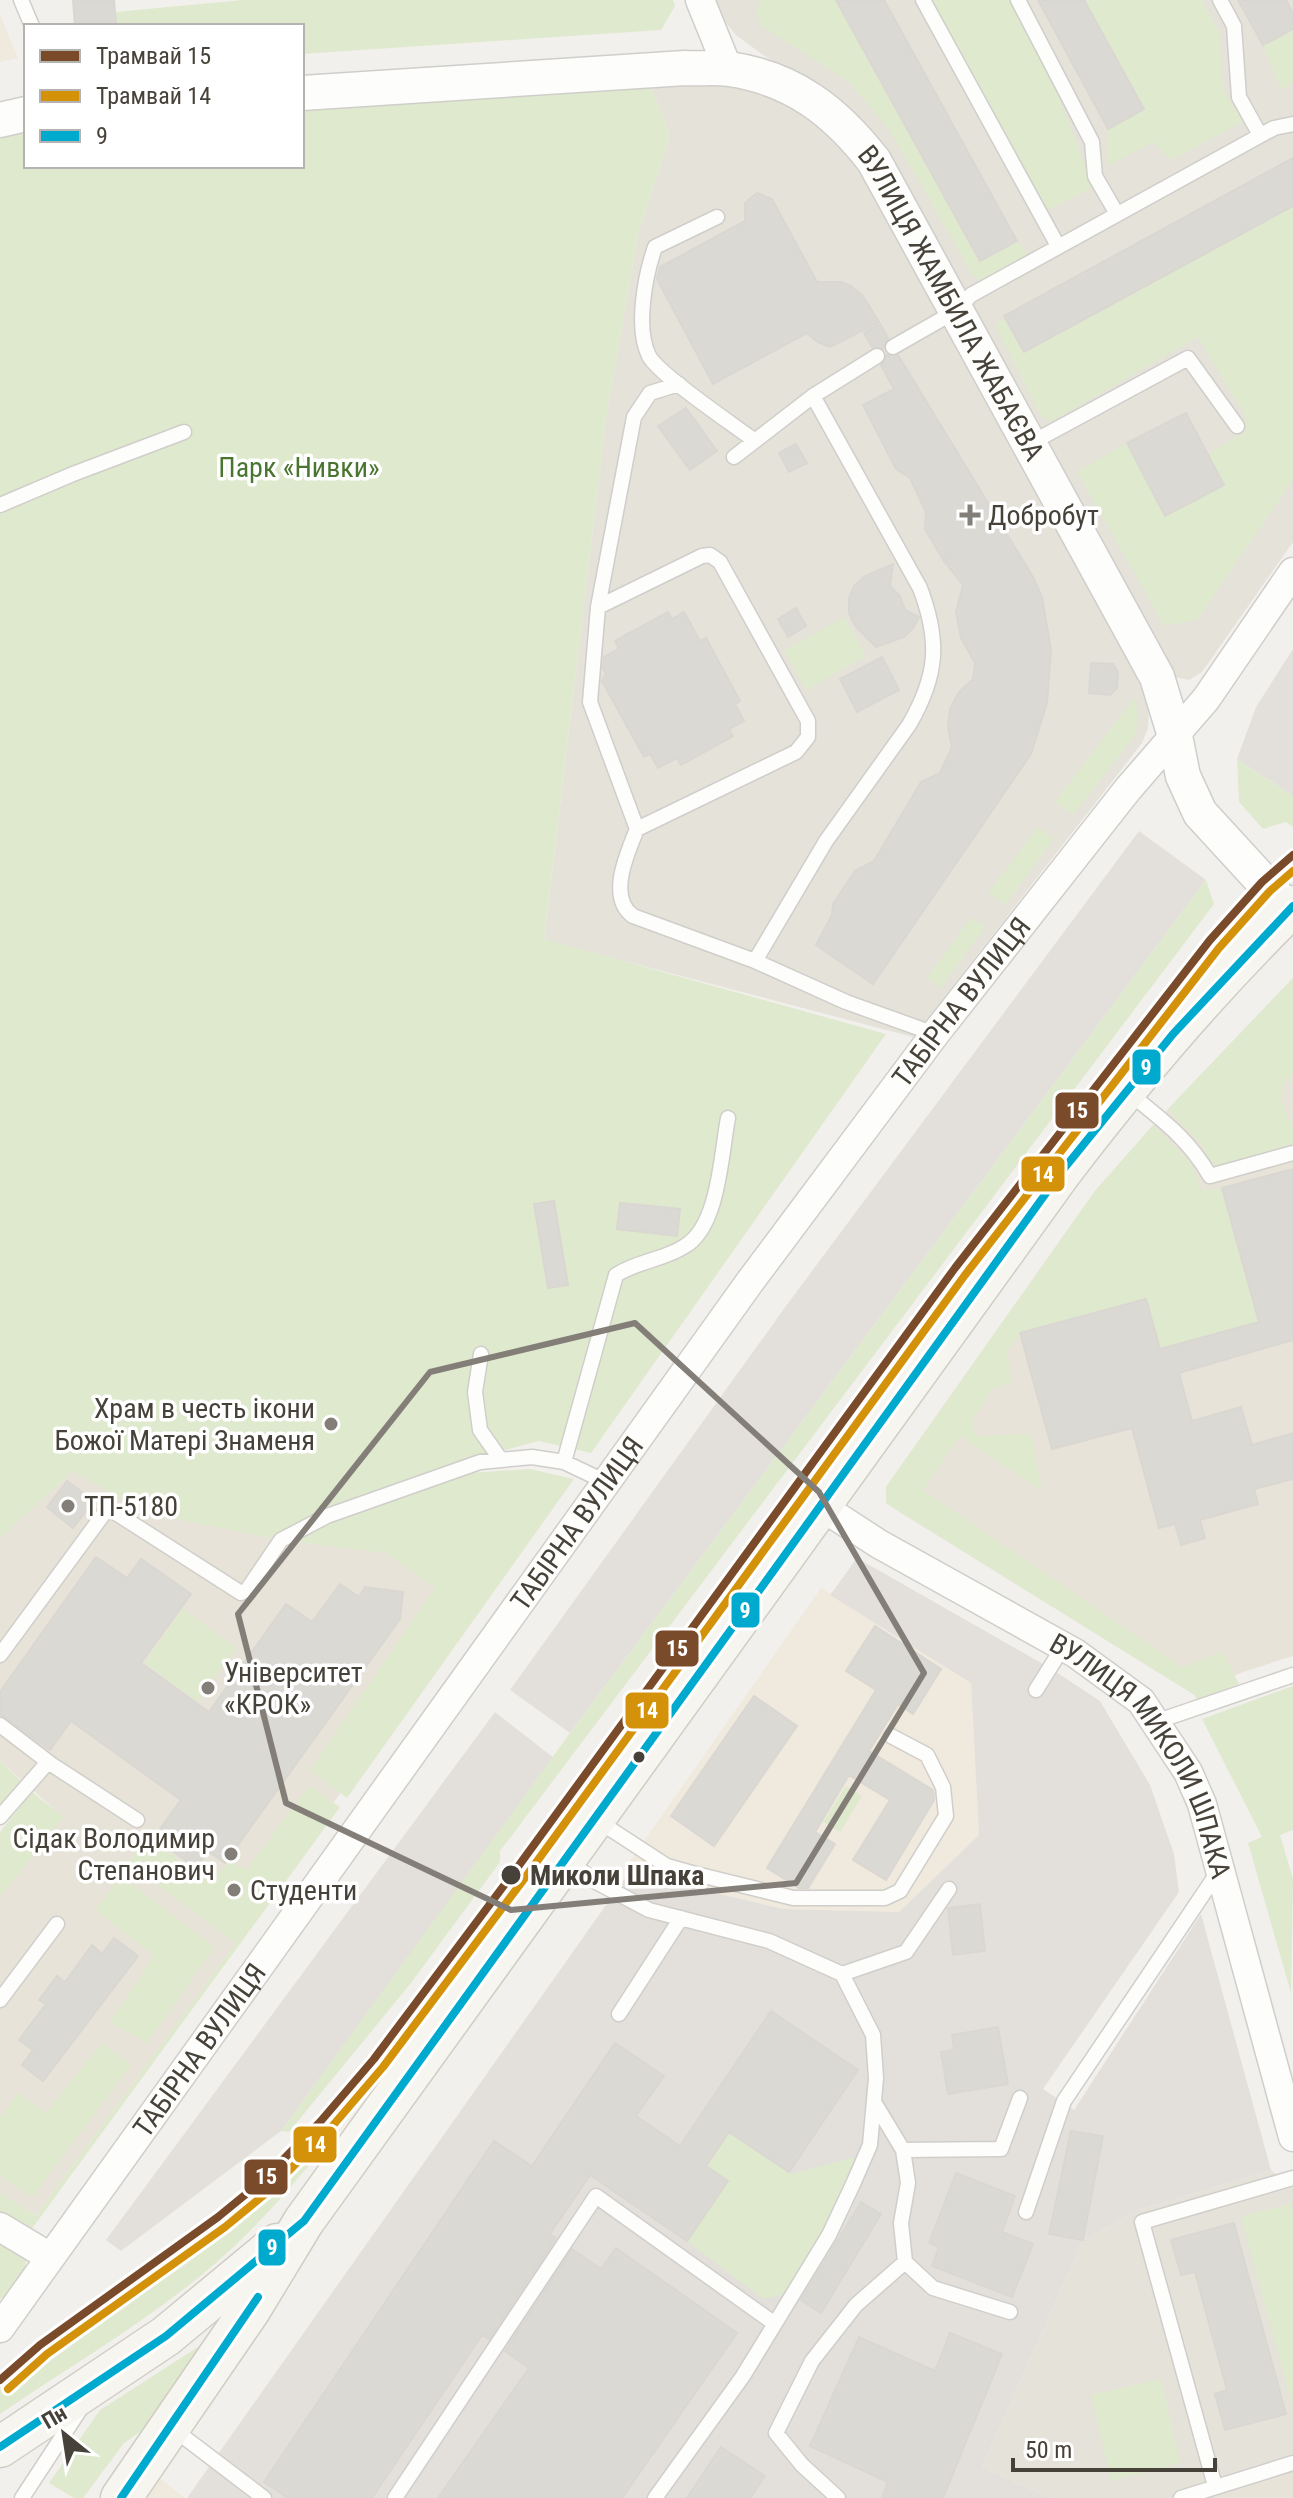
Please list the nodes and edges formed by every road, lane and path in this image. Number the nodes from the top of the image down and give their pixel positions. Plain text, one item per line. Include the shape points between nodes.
1 (21, 0) edge
2 (700, 0) edge
3 (923, 0) edge
4 (1018, 0) edge
5 (1220, 0) edge
6 (31, 24) edge
7 (728, 69) junction
8 (304, 93) edge
9 (24, 114) edge
10 (0, 120) edge
11 (1293, 124) edge
12 (1260, 135) junction
13 (1117, 214) junction
14 (717, 217) dead end
15 (1058, 246) junction
16 (956, 311) junction
17 (893, 347) dead end
18 (877, 356) dead end
19 (679, 384) junction
20 (813, 396) junction
21 (1237, 426) dead end
22 (184, 432) dead end
23 (755, 441) junction
24 (1029, 444) junction
25 (734, 457) dead end
26 (0, 505) edge
27 (1293, 572) edge
28 (598, 607) junction
29 (1175, 736) junction
30 (637, 829) junction
31 (1291, 908) edge
32 (755, 961) junction
33 (935, 1034) junction
34 (1124, 1089) junction
35 (728, 1118) dead end
36 (1293, 1153) edge
37 (481, 1354) dead end
38 (501, 1460) junction
39 (564, 1462) junction
40 (608, 1483) junction
41 (819, 1505) junction
42 (1063, 1647) junction
43 (0, 1655) edge
44 (1293, 1675) edge
45 (1036, 1690) dead end
46 (1155, 1722) junction
47 (0, 1725) edge
48 (891, 1736) dead end
49 (48, 1762) junction
50 (4, 1812) edge
51 (595, 1819) junction
52 (137, 1820) dead end
53 (565, 1859) junction
54 (1221, 1868) junction
55 (949, 1889) dead end
56 (681, 1918) junction
57 (57, 1924) dead end
58 (842, 1974) junction
59 (0, 2000) edge
60 (619, 2014) dead end
61 (1020, 2098) dead end
62 (874, 2102) junction
63 (1293, 2137) edge
64 (903, 2150) junction
65 (1293, 2178) edge
66 (1026, 2212) dead end
67 (304, 2221) junction
68 (0, 2227) edge
69 (50, 2257) junction
70 (905, 2262) junction
71 (1010, 2312) dead end
72 (2, 2324) edge
73 (775, 2324) junction
74 (96, 2384) junction
75 (171, 2428) junction
76 (0, 2447) edge
77 (1293, 2463) edge
78 (1215, 2486) junction
79 (131, 2495) edge
80 (22, 2498) edge
81 (264, 2498) edge
82 (395, 2498) edge
83 (655, 2498) edge
84 (838, 2498) edge
85 (1181, 2498) edge

1 - 6 lane
2 - 7 street
3 - 15 lane
4 - 13 lane via 1092,142 1095,176
5 - 12 lane via 1234,26 1239,97
7 - 8 street, ВУЛИЦЯ ЖАМБИЛА ЖАБАЄВА
7 - 16 street, ВУЛИЦЯ ЖАМБИЛА ЖАБАЄВА via 770,79 826,109 850,130 874,161
9 - 10 street
11 - 12 lane
12 - 13 lane
13 - 15 lane
14 - 19 lane via 655,247 647,270 642,327 650,358
15 - 16 lane via 971,295
16 - 17 lane
16 - 24 street, ВУЛИЦЯ ЖАМБИЛА ЖАБАЄВА
18 - 20 lane
19 - 23 lane
19 - 28 lane via 650,393 634,417
20 - 23 lane
20 - 32 lane via 920,588 933,622 933,663 921,705 826,841
21 - 24 lane via 1188,358
22 - 26 lane
23 - 25 lane
24 - 29 street, ВУЛИЦЯ ЖАМБИЛА ЖАБАЄВА via 1157,677
27 - 29 street, ТАБІРНА ВУЛИЦЯ
28 - 30 lane via 590,702
28 - 30 lane via 695,559 715,557 808,721 808,737 796,752
29 - 31 street, ВУЛИЦЯ ЖАМБИЛА ЖАБАЄВА via 1183,776 1200,813
29 - 33 street, ТАБІРНА ВУЛИЦЯ
30 - 32 lane via 620,894 625,910
31 - 34 main road
32 - 33 lane
33 - 40 street, ТАБІРНА ВУЛИЦЯ
34 - 36 lane via 1197,1152 1210,1176
34 - 41 main road
35 - 39 lane via 710,1213 701,1233 685,1246 616,1275
37 - 38 lane via 475,1392 480,1430
38 - 39 lane
38 - 43 lane via 455,1469 327,1516 281,1540 241,1593 108,1508
39 - 40 lane
40 - 69 street, ТАБІРНА ВУЛИЦЯ
41 - 42 street, ВУЛИЦЯ МИКОЛИ ШПАКА
41 - 51 main road
42 - 45 lane
42 - 46 street, ВУЛИЦЯ МИКОЛИ ШПАКА via 1141,1701
44 - 46 lane
46 - 54 street, ВУЛИЦЯ МИКОЛИ ШПАКА via 1198,1793
47 - 49 lane
48 - 51 lane via 927,1755 943,1787 946,1816 900,1891 885,1898 793,1898 692,1873 667,1866
49 - 50 lane
49 - 52 lane
51 - 53 main road
53 - 56 lane via 614,1893
53 - 67 main road
54 - 63 street, ВУЛИЦЯ МИКОЛИ ШПАКА
54 - 66 lane via 1064,2101
55 - 58 lane via 906,1952
56 - 58 lane via 769,1941
56 - 60 lane
57 - 59 lane
58 - 62 lane via 873,2035
61 - 64 lane via 1001,2149
62 - 64 lane
62 - 73 lane via 870,2145 853,2184
64 - 70 lane via 908,2183 901,2223
65 - 78 lane via 1142,2222
67 - 74 main road via 166,2336
67 - 75 main road
68 - 69 street
69 - 72 street, ТАБІРНА ВУЛИЦЯ
70 - 71 lane via 933,2288
70 - 84 lane via 856,2305 812,2361 776,2433
73 - 82 lane via 596,2196
73 - 83 lane
74 - 76 main road
74 - 80 lane
75 - 79 main road
75 - 81 lane
77 - 78 lane
78 - 85 lane

